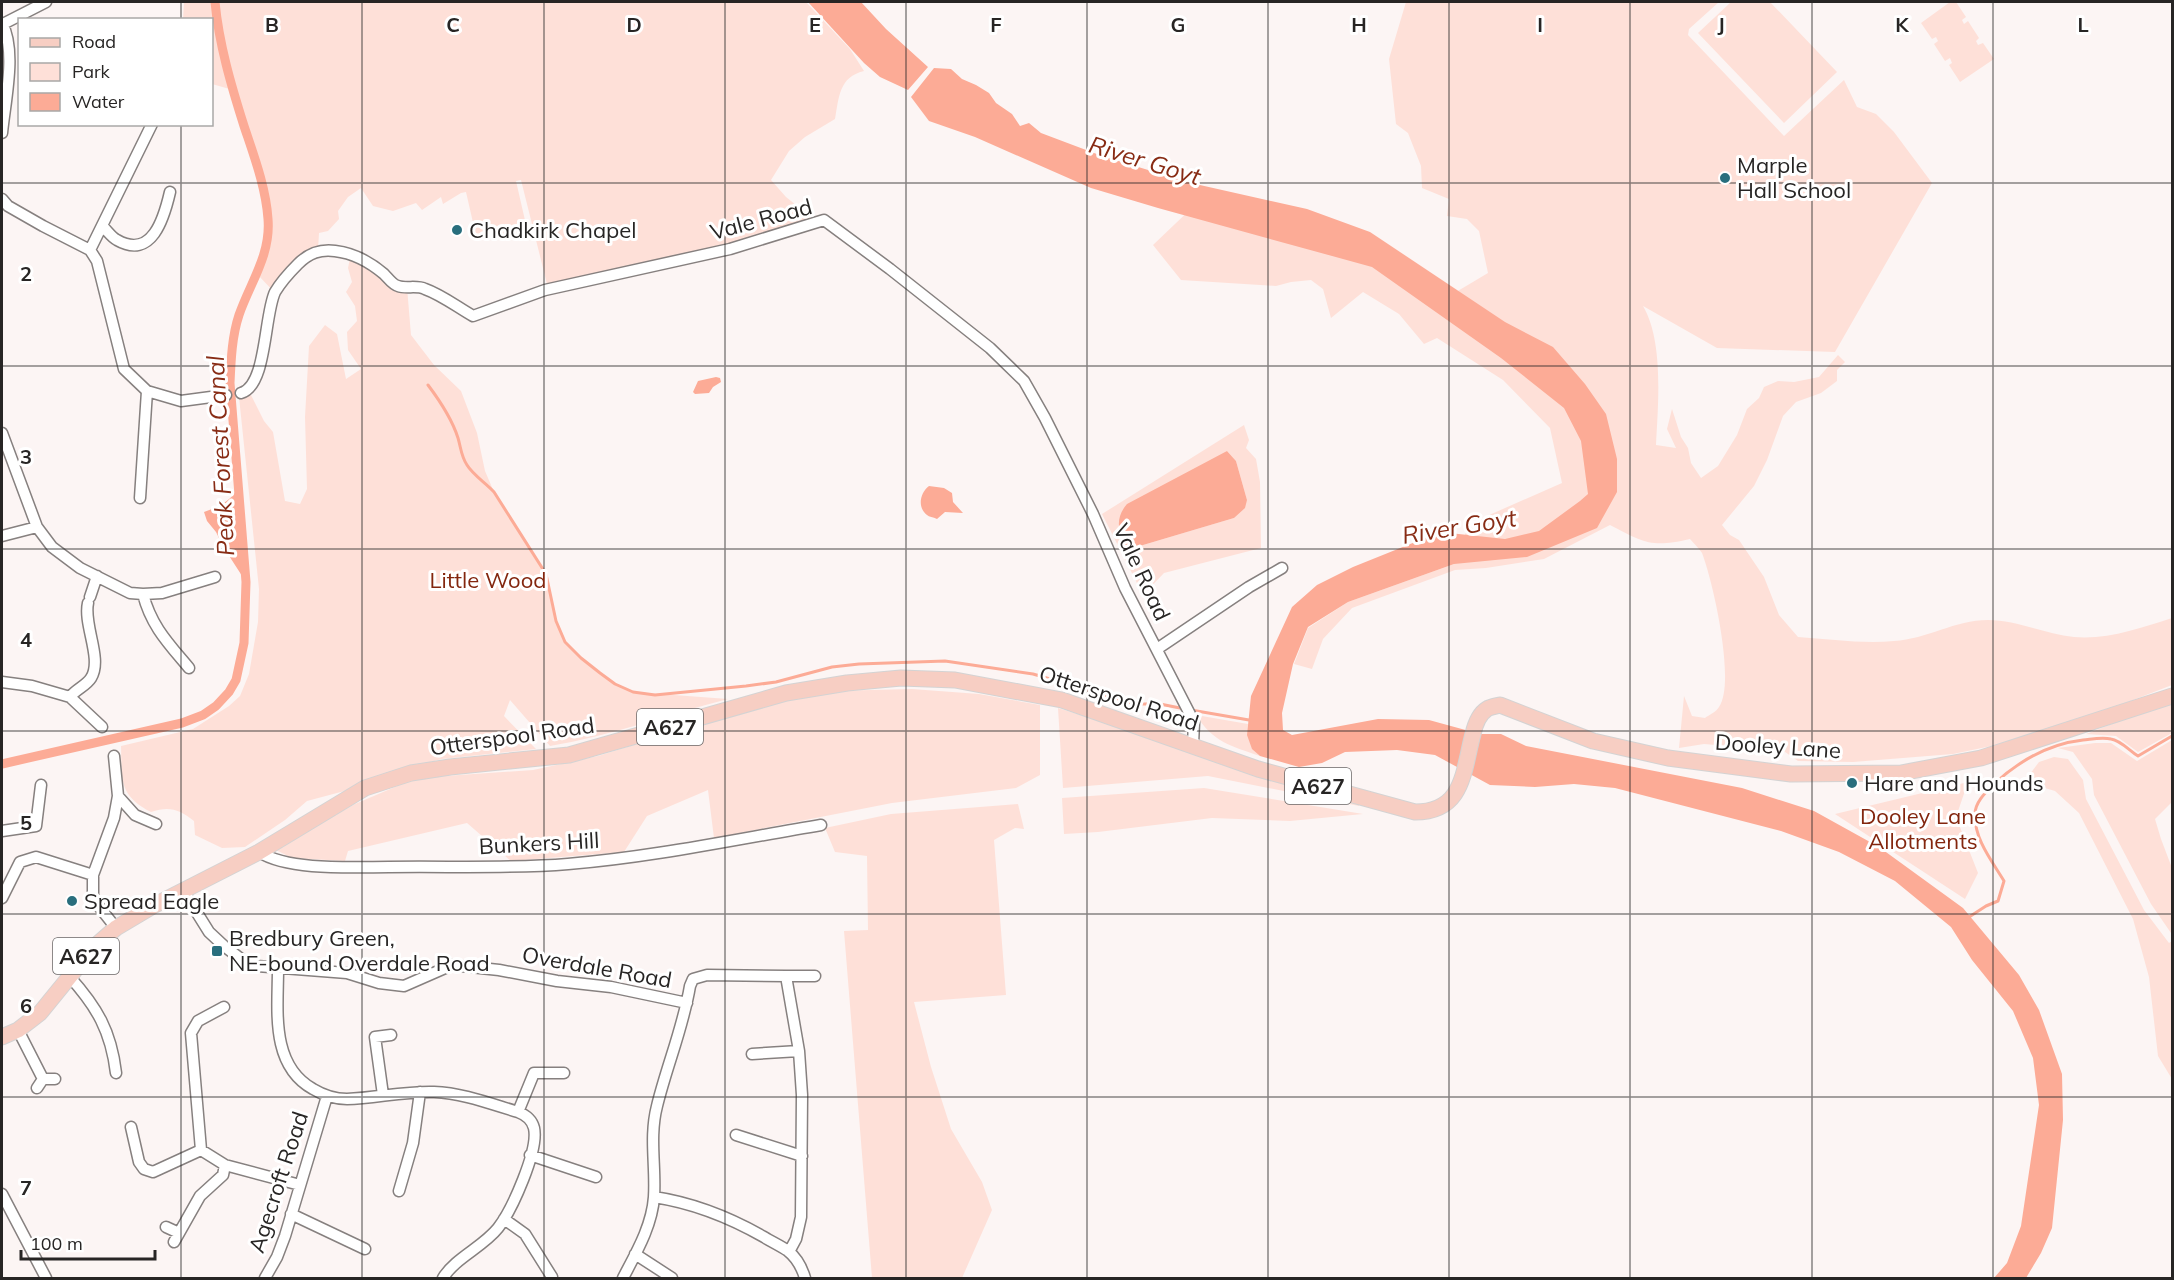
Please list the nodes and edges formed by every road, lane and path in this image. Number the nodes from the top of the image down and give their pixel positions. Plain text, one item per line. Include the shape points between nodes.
1 (46, 2) edge
2 (2, 24) edge
3 (151, 126) edge
4 (2, 133) edge
5 (170, 192) dead end
6 (2, 199) edge
7 (102, 226) junction
8 (90, 250) junction
9 (147, 391) junction
10 (241, 393) dead end
11 (226, 395) dead end
12 (2, 433) edge
13 (140, 498) dead end
14 (37, 527) junction
15 (2, 536) edge
16 (1282, 568) dead end
17 (97, 576) junction
18 (215, 577) dead end
19 (143, 594) junction
20 (1157, 648) junction
21 (189, 669) dead end
22 (2, 682) edge
23 (2172, 696) edge
24 (70, 697) junction
25 (102, 727) dead end
26 (1193, 745) junction
27 (114, 756) dead end
28 (41, 785) dead end
29 (118, 796) junction
30 (1445, 806) joint
31 (156, 824) dead end
32 (821, 825) dead end
33 (2, 831) edge
34 (259, 852) junction
35 (93, 875) junction
36 (184, 892) junction
37 (2, 898) edge
38 (116, 928) junction
39 (278, 969) junction
40 (69, 976) junction
41 (786, 976) junction
42 (814, 976) dead end
43 (687, 1003) junction
44 (224, 1007) dead end
45 (18, 1030) junction
46 (391, 1035) dead end
47 (2, 1037) edge
48 (799, 1051) junction
49 (752, 1054) dead end
50 (116, 1073) dead end
51 (564, 1073) dead end
52 (55, 1079) dead end
53 (420, 1092) junction
54 (383, 1095) junction
55 (327, 1096) junction
56 (518, 1112) junction
57 (131, 1127) dead end
58 (736, 1135) dead end
59 (201, 1150) junction
60 (530, 1155) junction
61 (802, 1156) junction
62 (225, 1165) junction
63 (596, 1177) dead end
64 (300, 1185) junction
65 (399, 1191) dead end
66 (2, 1194) edge
67 (654, 1197) junction
68 (291, 1214) junction
69 (504, 1219) junction
70 (166, 1227) dead end
71 (364, 1249) dead end
72 (789, 1252) junction
73 (635, 1254) junction
74 (552, 1277) edge
75 (46, 1278) edge
76 (265, 1278) edge
77 (443, 1278) edge
78 (624, 1278) edge
79 (672, 1278) edge
80 (806, 1278) edge

1 - 2 street
2 - 4 street via 9,53
3 - 7 street
5 - 7 street via 161,224 154,236 143,243 116,240
6 - 8 street via 8,206
7 - 8 street
8 - 9 street via 97,261 124,369
9 - 11 street via 181,401
9 - 13 street
10 - 20 street, Vale Road via 253,385 257,374 275,293 304,258 318,250 351,254 396,286 424,288 473,316 545,290 730,249 824,220 990,348 1024,381
12 - 14 street
14 - 15 street
14 - 17 street via 52,547
16 - 20 street
17 - 19 street via 129,593
17 - 24 street via 86,614 92,677
18 - 19 street via 162,593
19 - 21 street via 156,628
20 - 26 street, Vale Road via 1194,722
22 - 24 street
23 - 30 main road, Dooley Lane / A627 via 1981,758 1901,773 1791,774 1668,758 1593,741 1500,705 1487,708 1478,719 1460,784
24 - 25 street
26 - 30 main road, Otterspool Road / A627 via 1258,769 1405,810 1431,812
26 - 34 main road, Otterspool Road / A627 via 1062,700 1013,689 955,680 901,678 847,683 786,693 569,755 411,773 365,788
27 - 29 street
28 - 33 street via 36,825
29 - 31 street via 135,815
29 - 35 street
32 - 34 street, Bunkers Hill via 567,864 295,864
34 - 36 main road, A627
35 - 37 street via 36,857 20,862
35 - 38 street via 93,899
36 - 38 main road, A627
36 - 39 street, Overdale Road via 209,932 224,946 257,966
38 - 40 main road, A627
39 - 43 street, Overdale Road via 347,973 404,986 452,965 611,987
39 - 55 street via 281,1050 297,1077
40 - 45 main road, A627 via 40,1013
40 - 50 street via 85,994 106,1032 113,1048
41 - 42 street
41 - 43 street, Overdale Road via 698,976 690,986
41 - 48 street
43 - 67 street via 657,1106 652,1144
44 - 59 street via 198,1021 191,1033
45 - 47 main road, A627
45 - 52 street via 40,1084
46 - 54 street via 375,1037
48 - 49 street
48 - 61 street
51 - 56 street via 534,1073
53 - 54 street
53 - 56 street via 448,1093
53 - 65 street via 413,1143
54 - 55 street via 347,1099
55 - 64 street, Agecroft Road
56 - 60 street via 528,1118 534,1130
57 - 59 street via 139,1162 153,1172
58 - 61 street
59 - 62 street
60 - 63 street
60 - 69 street
61 - 72 street via 801,1217
62 - 64 street
62 - 70 street via 223,1175 200,1196 176,1238
64 - 68 street, Agecroft Road
66 - 75 street
67 - 72 street via 680,1200 721,1215
67 - 73 street via 651,1217
68 - 71 street
68 - 76 street, Agecroft Road via 277,1257
69 - 74 street via 525,1234
69 - 77 street via 497,1230
72 - 80 street
73 - 78 street
73 - 79 street

